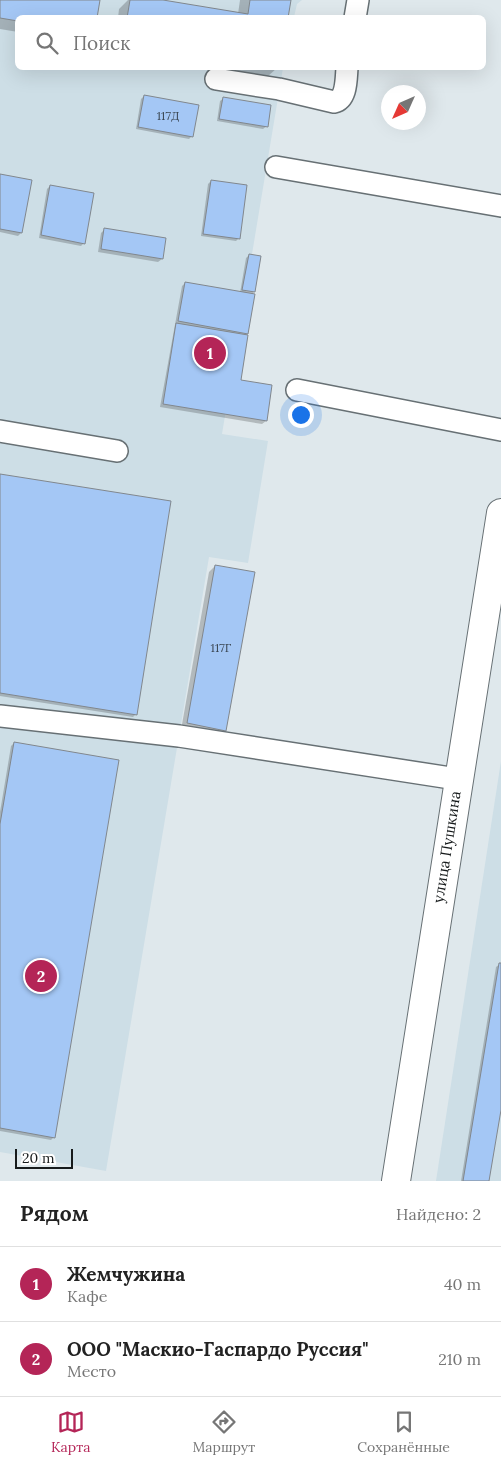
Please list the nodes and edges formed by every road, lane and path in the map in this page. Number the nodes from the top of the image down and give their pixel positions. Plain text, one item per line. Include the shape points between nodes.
1 (358, 0) edge
2 (356, 15) edge
3 (348, 70) edge
4 (216, 79) dead end
5 (276, 167) dead end
6 (501, 206) edge
7 (297, 390) dead end
8 (501, 430) edge
9 (0, 431) edge
10 (117, 451) dead end
11 (501, 513) edge
12 (0, 716) edge
13 (457, 779) junction
14 (396, 1181) edge

1 - 2 lane
3 - 4 lane via 343,97 334,102
5 - 6 lane
7 - 8 lane
9 - 10 lane
11 - 13 main road, улица Пушкина
12 - 13 lane via 179,736
13 - 14 main road, улица Пушкина

